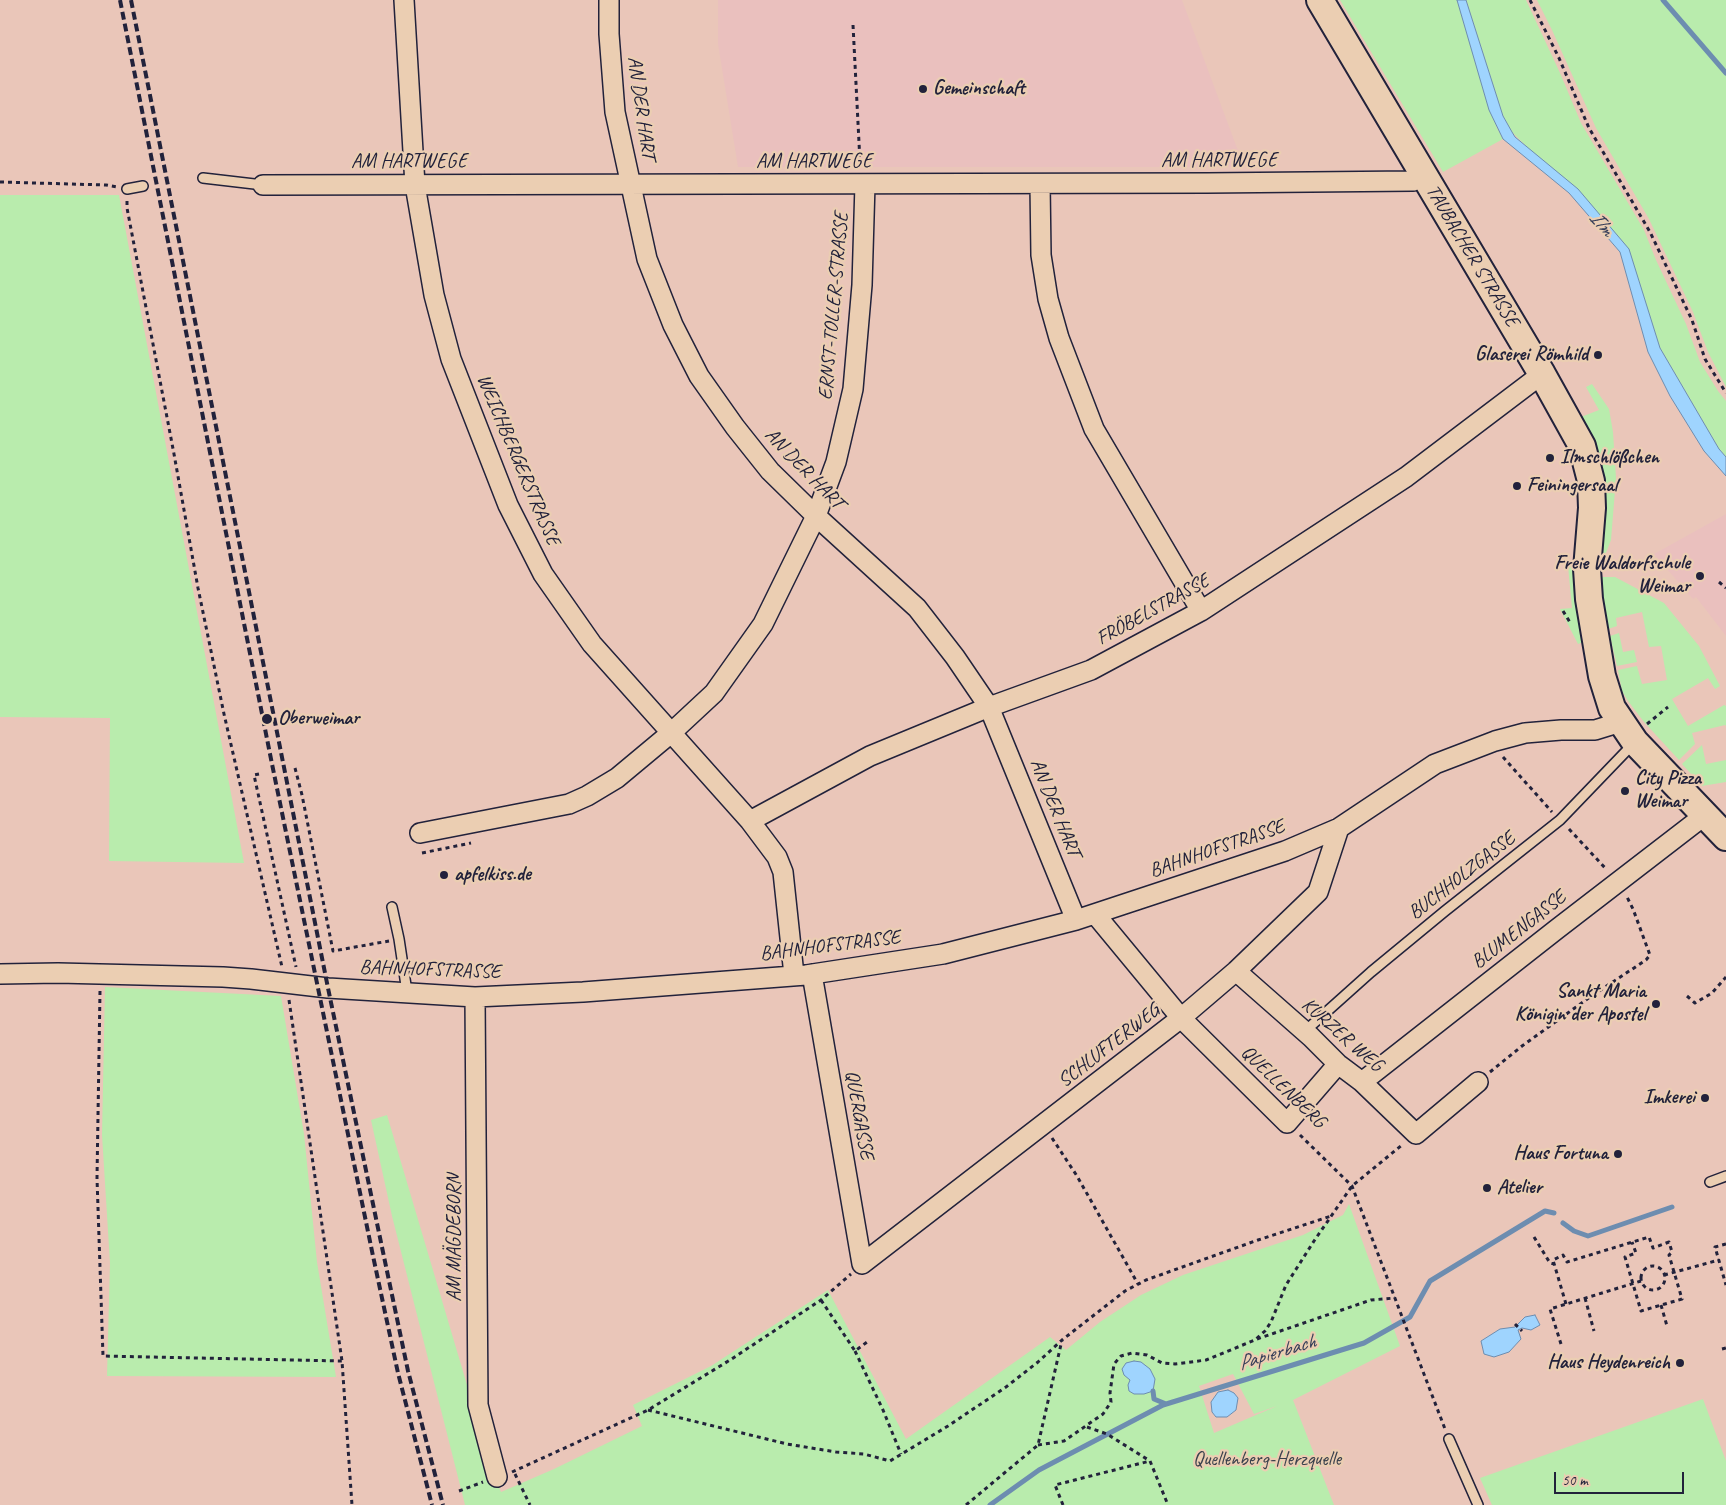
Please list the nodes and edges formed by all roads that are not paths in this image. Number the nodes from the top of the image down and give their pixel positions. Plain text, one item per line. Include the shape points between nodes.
1 (404, 0) edge
2 (609, 0) edge
3 (1320, 0) edge
4 (1424, 176) junction
5 (203, 178) dead end
6 (865, 184) junction
7 (1040, 184) junction
8 (263, 185) joint
9 (415, 185) junction
10 (630, 185) junction
11 (143, 186) dead end
12 (128, 189) road end
13 (1542, 374) junction
14 (816, 516) junction
15 (1201, 611) junction
16 (989, 708) junction
17 (1628, 732) junction
18 (671, 733) junction
19 (1705, 815) junction
20 (750, 821) junction
21 (1338, 828) junction
22 (420, 834) dead end
23 (1726, 837) edge
24 (392, 908) dead end
25 (1095, 914) junction
26 (1076, 920) junction
27 (1236, 971) junction
28 (0, 974) edge
29 (803, 975) junction
30 (407, 992) junction
31 (476, 997) junction
32 (1181, 1018) junction
33 (1304, 1032) junction
34 (1338, 1064) junction
35 (1362, 1082) junction
36 (1478, 1082) road end
37 (1726, 1176) edge
38 (1710, 1182) dead end
39 (862, 1264) joint
40 (1449, 1439) road end
41 (505, 1474) road end
42 (1478, 1505) edge

1 - 9 street, WEICHBERGERSTRASSE
2 - 10 street, AN DER HART via 615,112
3 - 4 street, TAUBACHER STRASSE
4 - 7 street, AM HARTWEGE via 1413,182
4 - 13 street, TAUBACHER STRASSE
5 - 8 lane, AM HARTWEGE
6 - 7 street, AM HARTWEGE
6 - 10 street, AM HARTWEGE
6 - 14 street, ERNST-TOLLER-STRASSE via 862,285 853,389 836,462
7 - 15 street via 1041,255 1048,300 1059,338 1094,429
8 - 9 street, AM HARTWEGE
9 - 10 street, AM HARTWEGE
9 - 18 street, WEICHBERGERSTRASSE via 434,295 452,359 508,504 543,574 592,644
10 - 14 street, AN DER HART via 647,259 673,324 699,376 770,471
11 - 12 lane
13 - 15 street, FRÖBELSTRASSE via 1406,477
13 - 17 street, TAUBACHER STRASSE via 1574,429 1588,464 1592,508 1589,599 1606,690 1612,708
14 - 16 street, AN DER HART via 917,608
14 - 18 street, ERNST-TOLLER-STRASSE via 763,624 714,693
15 - 16 street, FRÖBELSTRASSE via 1091,670
16 - 20 street, FRÖBELSTRASSE via 870,756
16 - 26 street, AN DER HART
17 - 19 street, TAUBACHER STRASSE
17 - 21 street, BAHNHOFSTRASSE via 1561,730 1525,733 1495,741 1435,764
17 - 33 lane, BUCHHOLZGASSE via 1560,820 1371,972
18 - 20 street, WEICHBERGERSTRASSE
18 - 22 street, ERNST-TOLLER-STRASSE via 617,778 568,804
19 - 23 street, TAUBACHER STRASSE
19 - 35 street, BLUMENGASSE
20 - 29 street, WEICHBERGERSTRASSE via 777,857 783,872
21 - 25 street, BAHNHOFSTRASSE via 1285,851
21 - 27 street, SCHLUFTERWEG via 1318,892
24 - 30 lane
25 - 26 street, BAHNHOFSTRASSE
25 - 32 street, QUELLENBERG
26 - 29 street, BAHNHOFSTRASSE via 942,954
27 - 32 street, SCHLUFTERWEG
27 - 33 street, KURZER WEG
28 - 30 street, BAHNHOFSTRASSE via 223,977
29 - 31 street, BAHNHOFSTRASSE
29 - 39 street, QUERGASSE
30 - 31 street, BAHNHOFSTRASSE
31 - 41 street, AM MÄGDEBORN via 478,1405
32 - 34 street, QUELLENBERG via 1287,1123
32 - 39 street, SCHLUFTERWEG
33 - 34 street, KURZER WEG
34 - 35 street, KURZER WEG
35 - 36 street, KURZER WEG via 1416,1134
37 - 38 lane
40 - 42 lane

